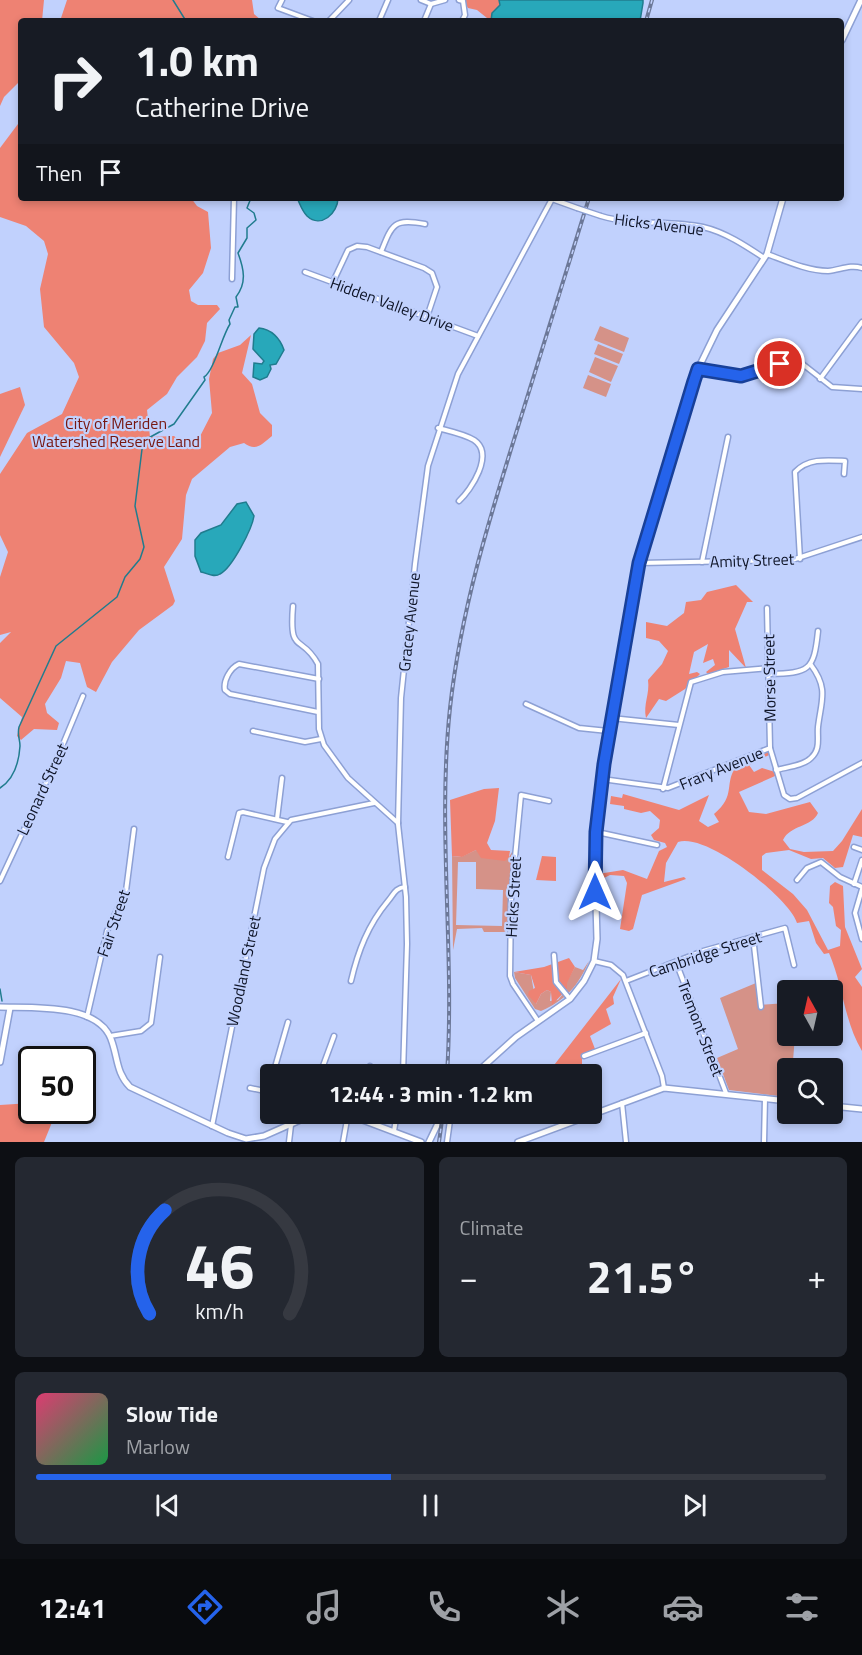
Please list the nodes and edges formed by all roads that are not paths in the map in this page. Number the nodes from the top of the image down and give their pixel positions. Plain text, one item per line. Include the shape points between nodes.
1 (282, 0) edge
2 (349, 0) edge
3 (388, 0) edge
4 (421, 0) edge
5 (445, 0) edge
6 (459, 0) edge
7 (861, 0) edge
8 (431, 4) junction
9 (305, 18) edge
10 (332, 18) edge
11 (380, 18) edge
12 (424, 18) edge
13 (464, 18) edge
14 (844, 36) edge
15 (234, 201) edge
16 (549, 201) edge
17 (559, 201) edge
18 (782, 201) edge
19 (425, 224) dead end
20 (381, 252) junction
21 (766, 256) junction
22 (862, 267) edge
23 (305, 272) dead end
24 (232, 279) dead end
25 (333, 282) junction
26 (427, 317) junction
27 (862, 322) edge
28 (478, 336) junction
29 (698, 369) junction
30 (820, 379) junction
31 (862, 389) edge
32 (438, 428) junction
33 (728, 437) dead end
34 (844, 474) dead end
35 (459, 501) dead end
36 (862, 537) edge
37 (800, 559) junction
38 (702, 562) junction
39 (639, 563) junction
40 (293, 606) dead end
41 (767, 608) dead end
42 (818, 631) dead end
43 (811, 665) junction
44 (769, 668) junction
45 (769, 674) junction
46 (319, 679) junction
47 (83, 696) dead end
48 (526, 704) dead end
49 (318, 712) junction
50 (610, 718) junction
51 (679, 725) junction
52 (253, 731) dead end
53 (608, 731) junction
54 (321, 739) junction
55 (770, 748) junction
56 (862, 763) edge
57 (776, 770) junction
58 (282, 778) dead end
59 (602, 779) junction
60 (663, 789) junction
61 (549, 801) dead end
62 (374, 803) junction
63 (277, 819) junction
64 (287, 822) junction
65 (398, 824) junction
66 (134, 829) dead end
67 (596, 832) junction
68 (657, 845) dead end
69 (854, 847) dead end
70 (862, 850) edge
71 (228, 857) dead end
72 (862, 860) edge
73 (798, 880) dead end
74 (0, 881) edge
75 (854, 885) junction
76 (405, 887) junction
77 (862, 888) edge
78 (753, 937) junction
79 (862, 939) edge
80 (554, 955) dead end
81 (160, 957) dead end
82 (594, 961) junction
83 (676, 962) junction
84 (794, 965) dead end
85 (351, 981) dead end
86 (626, 981) junction
87 (570, 999) junction
88 (0, 1007) edge
89 (761, 1007) dead end
90 (10, 1008) junction
91 (87, 1017) junction
92 (538, 1021) junction
93 (288, 1022) dead end
94 (646, 1033) junction
95 (110, 1036) junction
96 (334, 1036) dead end
97 (584, 1056) dead end
98 (0, 1062) edge
99 (276, 1064) edge
100 (324, 1064) edge
101 (403, 1064) edge
102 (487, 1064) edge
103 (250, 1088) dead end
104 (664, 1088) junction
105 (260, 1090) edge
106 (726, 1093) junction
107 (765, 1098) junction
108 (777, 1100) edge
109 (622, 1103) junction
110 (843, 1107) edge
111 (862, 1109) edge
112 (292, 1124) joint
113 (347, 1124) edge
114 (375, 1124) edge
115 (395, 1124) edge
116 (438, 1124) edge
117 (449, 1124) edge
118 (212, 1126) junction
119 (394, 1131) junction
120 (289, 1142) edge
121 (343, 1142) edge
122 (420, 1142) edge
123 (429, 1142) edge
124 (447, 1142) edge
125 (518, 1142) edge
126 (626, 1142) edge
127 (764, 1142) edge

1 - 9 street via 278,8
2 - 10 street
3 - 11 street
4 - 8 street
5 - 8 street
6 - 13 street via 463,1
7 - 14 main road
8 - 12 street
15 - 24 street
16 - 28 street, Gracey Avenue
17 - 21 street, Hicks Avenue, bridge via 619,220 703,227
18 - 21 main road
19 - 20 street via 398,223 390,229
20 - 25 street via 362,246 348,250
20 - 26 street via 432,273 437,287
21 - 22 street, Hicks Avenue via 828,271
21 - 29 main road via 717,330
23 - 25 street, Hidden Valley Drive
25 - 26 street, Hidden Valley Drive
26 - 28 street, Hidden Valley Drive
27 - 30 street
28 - 32 street, Gracey Avenue via 455,380
29 - 30 street via 747,376 788,360 800,362
29 - 39 main road
30 - 31 street via 832,387
32 - 35 street via 474,440 482,452 474,482
32 - 65 street, Gracey Avenue via 428,466 414,564 401,698
33 - 38 street
34 - 37 street via 844,461 815,462 795,472
36 - 37 street, Amity Street
37 - 38 street, Amity Street
38 - 39 street, Amity Street
39 - 50 main road
40 - 46 street via 293,636 316,660
41 - 44 street, Morse Street
42 - 43 street
43 - 45 street via 800,671
43 - 57 street via 824,695 818,746 807,762
44 - 45 street, Morse Street
44 - 51 street via 723,672 693,680 687,688
45 - 55 street, Morse Street
46 - 49 street
46 - 49 street via 243,664 236,665 224,687 230,694
47 - 74 street, Leonard Street
48 - 53 street via 579,728
49 - 54 street
50 - 51 street
50 - 53 main road
51 - 60 street
52 - 54 street via 305,741
53 - 59 main road
54 - 62 street via 345,774
55 - 57 street, Morse Street
55 - 60 street, Frary Avenue
56 - 57 street, Morse Street via 794,799 784,795
58 - 63 street
59 - 60 street, Frary Avenue
59 - 67 main road
61 - 92 street, Hicks Street via 521,795 510,905 511,980
62 - 64 street
62 - 65 street
63 - 64 street
63 - 71 street via 239,813
64 - 118 street, Woodland Street via 272,845 264,868
65 - 76 street, Gracey Avenue
66 - 91 street, Fair Street via 125,896 107,931
67 - 68 street
67 - 82 main road
69 - 70 street
72 - 75 street
73 - 75 street via 807,867 821,862
75 - 77 street
76 - 85 street via 397,888 376,916 359,949
76 - 101 street, Gracey Avenue
77 - 79 street via 855,913
78 - 83 street, Cambridge Street
78 - 84 street, Cambridge Street via 785,928
78 - 89 street
80 - 87 street via 556,982
81 - 95 street via 151,1023 141,1031
82 - 86 street via 615,967
82 - 87 main road
83 - 86 street, Cambridge Street
83 - 106 street, Tremont Street
86 - 94 street
87 - 92 main road
88 - 90 main road
90 - 91 main road via 54,1009
90 - 98 main road
91 - 95 main road via 100,1023
92 - 102 main road
93 - 99 street
94 - 97 street
94 - 104 street
95 - 118 main road via 119,1073 130,1087
96 - 100 street
103 - 105 street
104 - 106 main road
104 - 109 main road
106 - 107 main road
107 - 108 main road
107 - 127 street
109 - 125 main road
109 - 126 street
110 - 111 main road
112 - 118 main road via 252,1139
112 - 120 street
113 - 121 street
114 - 119 main road
115 - 119 street
116 - 123 main road
117 - 124 street
119 - 122 main road

